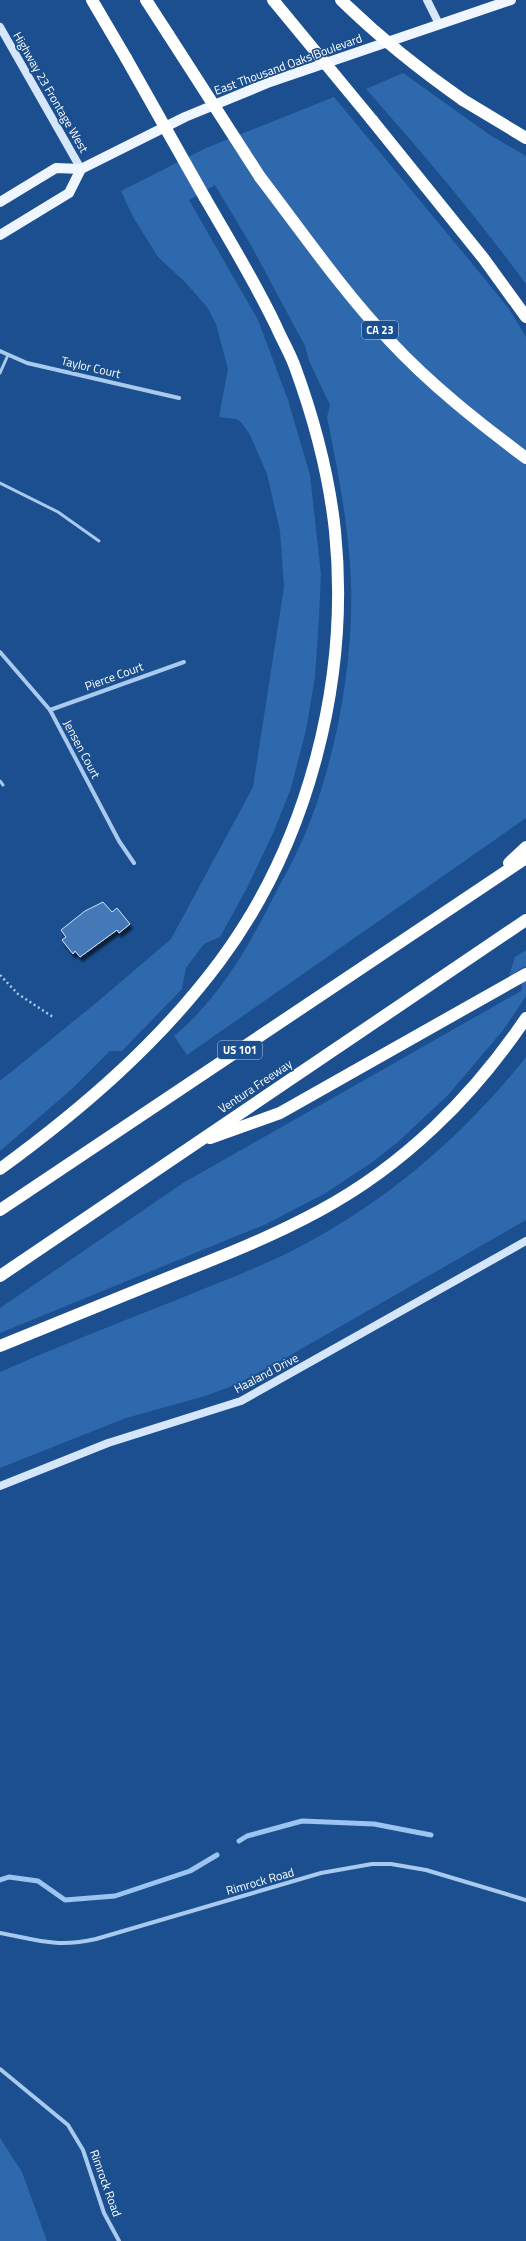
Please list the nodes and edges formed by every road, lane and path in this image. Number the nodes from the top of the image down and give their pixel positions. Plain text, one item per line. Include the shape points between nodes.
1 (92, 0) edge
2 (146, 0) edge
3 (273, 0) edge
4 (341, 0) edge
5 (427, 0) edge
6 (511, 0) edge
7 (439, 24) junction
8 (0, 27) edge
9 (526, 138) edge
10 (81, 169) junction
11 (0, 202) edge
12 (0, 235) edge
13 (526, 317) edge
14 (0, 351) edge
15 (8, 355) junction
16 (0, 373) edge
17 (179, 398) dead end
18 (526, 458) edge
19 (0, 483) edge
20 (99, 541) dead end
21 (0, 652) edge
22 (184, 662) dead end
23 (50, 710) junction
24 (0, 782) edge
25 (3, 785) dead end
26 (526, 847) edge
27 (526, 858) edge
28 (134, 863) dead end
29 (480, 890) junction
30 (526, 920) edge
31 (0, 975) edge
32 (521, 977) edge
33 (53, 1017) dead end
34 (526, 1018) edge
35 (194, 1144) junction
36 (0, 1169) edge
37 (0, 1210) edge
38 (526, 1241) edge
39 (0, 1276) edge
40 (0, 1346) edge
41 (0, 1486) edge
42 (526, 1900) edge
43 (0, 1933) edge
44 (0, 2069) edge
45 (119, 2241) edge

1 - 36 highway, bridge via 258,289 294,364 314,426 335,532 338,584 336,638 327,712 307,790 285,847 257,904 221,960 180,1012 130,1065
2 - 18 highway, CA 23, bridge via 260,176 349,295 390,342 432,383
3 - 13 highway, bridge via 484,259
4 - 9 highway, bridge via 422,71 463,100
5 - 7 street
6 - 7 main road, East Thousand Oaks Boulevard
7 - 10 main road, East Thousand Oaks Boulevard via 270,82 185,117
8 - 10 street, Highway 23 Frontage West
10 - 11 main road, East Thousand Oaks Boulevard via 56,168
10 - 12 main road via 69,193
14 - 15 street, Taylor Court
15 - 16 lane
15 - 17 street, Taylor Court via 27,363
19 - 20 lane via 58,512
21 - 23 street, Jensen Court
22 - 23 street, Pierce Court
23 - 28 street, Jensen Court via 118,840
24 - 25 lane
26 - 29 highway
27 - 29 highway, US 101
29 - 37 highway, US 101
30 - 35 highway, Ventura Freeway
31 - 33 path via 18,994
32 - 35 highway via 280,1113
34 - 40 highway via 505,1050 461,1102 422,1138 374,1176 320,1211 256,1242
35 - 39 highway, Ventura Freeway
38 - 41 street, Haaland Drive via 241,1401 108,1442
42 - 43 street, Rimrock Road via 426,1870 391,1864 372,1864 321,1873 76,1944 44,1943
44 - 45 street, Rimrock Road via 68,2125 83,2150 104,2213

